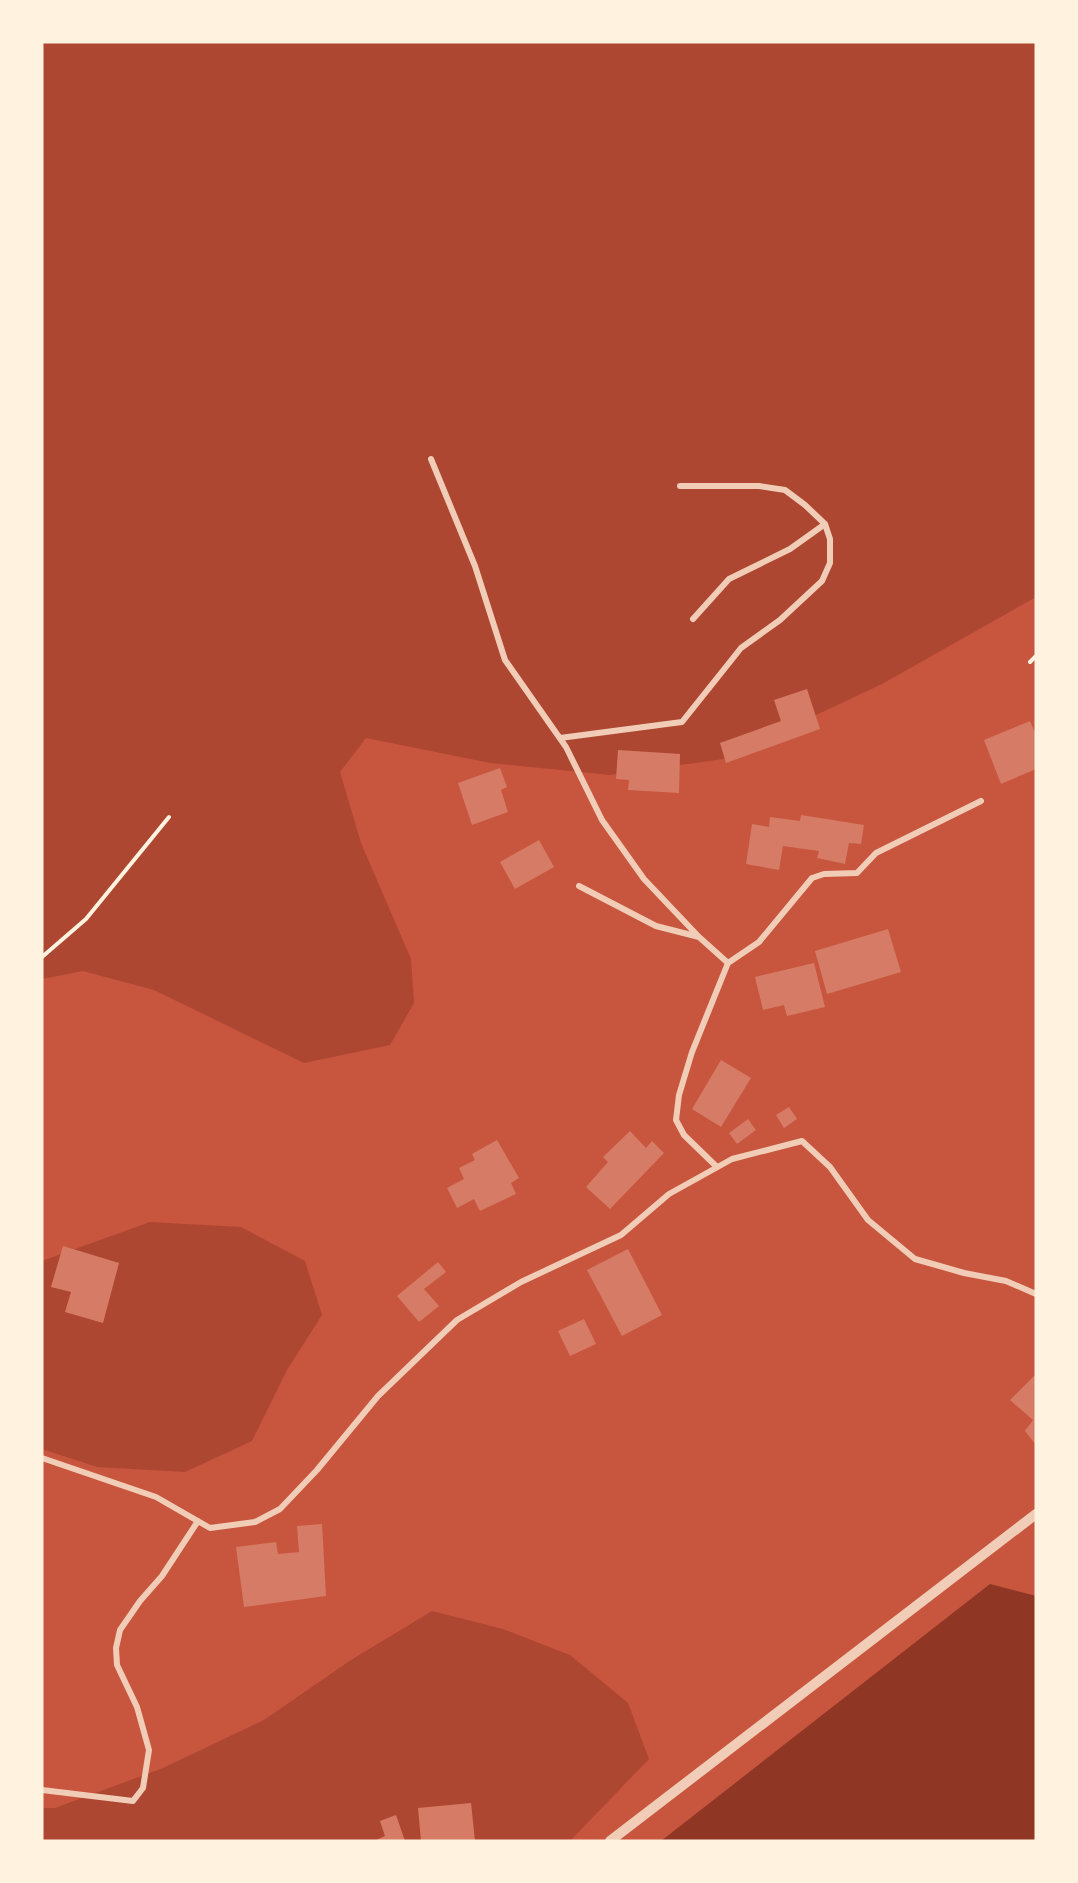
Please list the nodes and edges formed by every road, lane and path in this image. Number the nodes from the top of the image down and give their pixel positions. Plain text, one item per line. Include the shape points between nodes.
1 (431, 459) dead end
2 (680, 486) dead end
3 (825, 524) junction
4 (693, 619) dead end
5 (1036, 656) edge
6 (1030, 662) dead end
7 (560, 738) junction
8 (981, 801) dead end
9 (170, 817) dead end
10 (579, 886) dead end
11 (699, 937) junction
12 (42, 957) edge
13 (728, 963) junction
14 (717, 1167) junction
15 (1036, 1294) edge
16 (42, 1458) edge
17 (1036, 1514) edge
18 (198, 1521) junction
19 (42, 1790) edge
20 (610, 1841) edge

1 - 7 street via 475,566 505,660
2 - 3 street via 759,486 785,490
3 - 4 street via 789,549 729,579
3 - 7 street via 830,538 830,563 822,581 780,620 741,648 682,722
5 - 6 path
7 - 11 street via 602,820 644,879
8 - 13 street via 876,853 856,873 824,873 812,878 759,942
9 - 12 path via 86,919
10 - 11 street via 656,926
11 - 13 street
13 - 14 street via 692,1052 676,1120 684,1136
14 - 15 street via 732,1159 802,1141 830,1167 868,1220 915,1259 1006,1281
14 - 18 street via 669,1194 621,1235 520,1282 457,1320 378,1396 280,1509 255,1522 210,1528
16 - 18 street via 156,1497
17 - 20 street
18 - 19 street via 162,1576 126,1620 116,1648 117,1665 137,1707 149,1750 143,1788 133,1801

